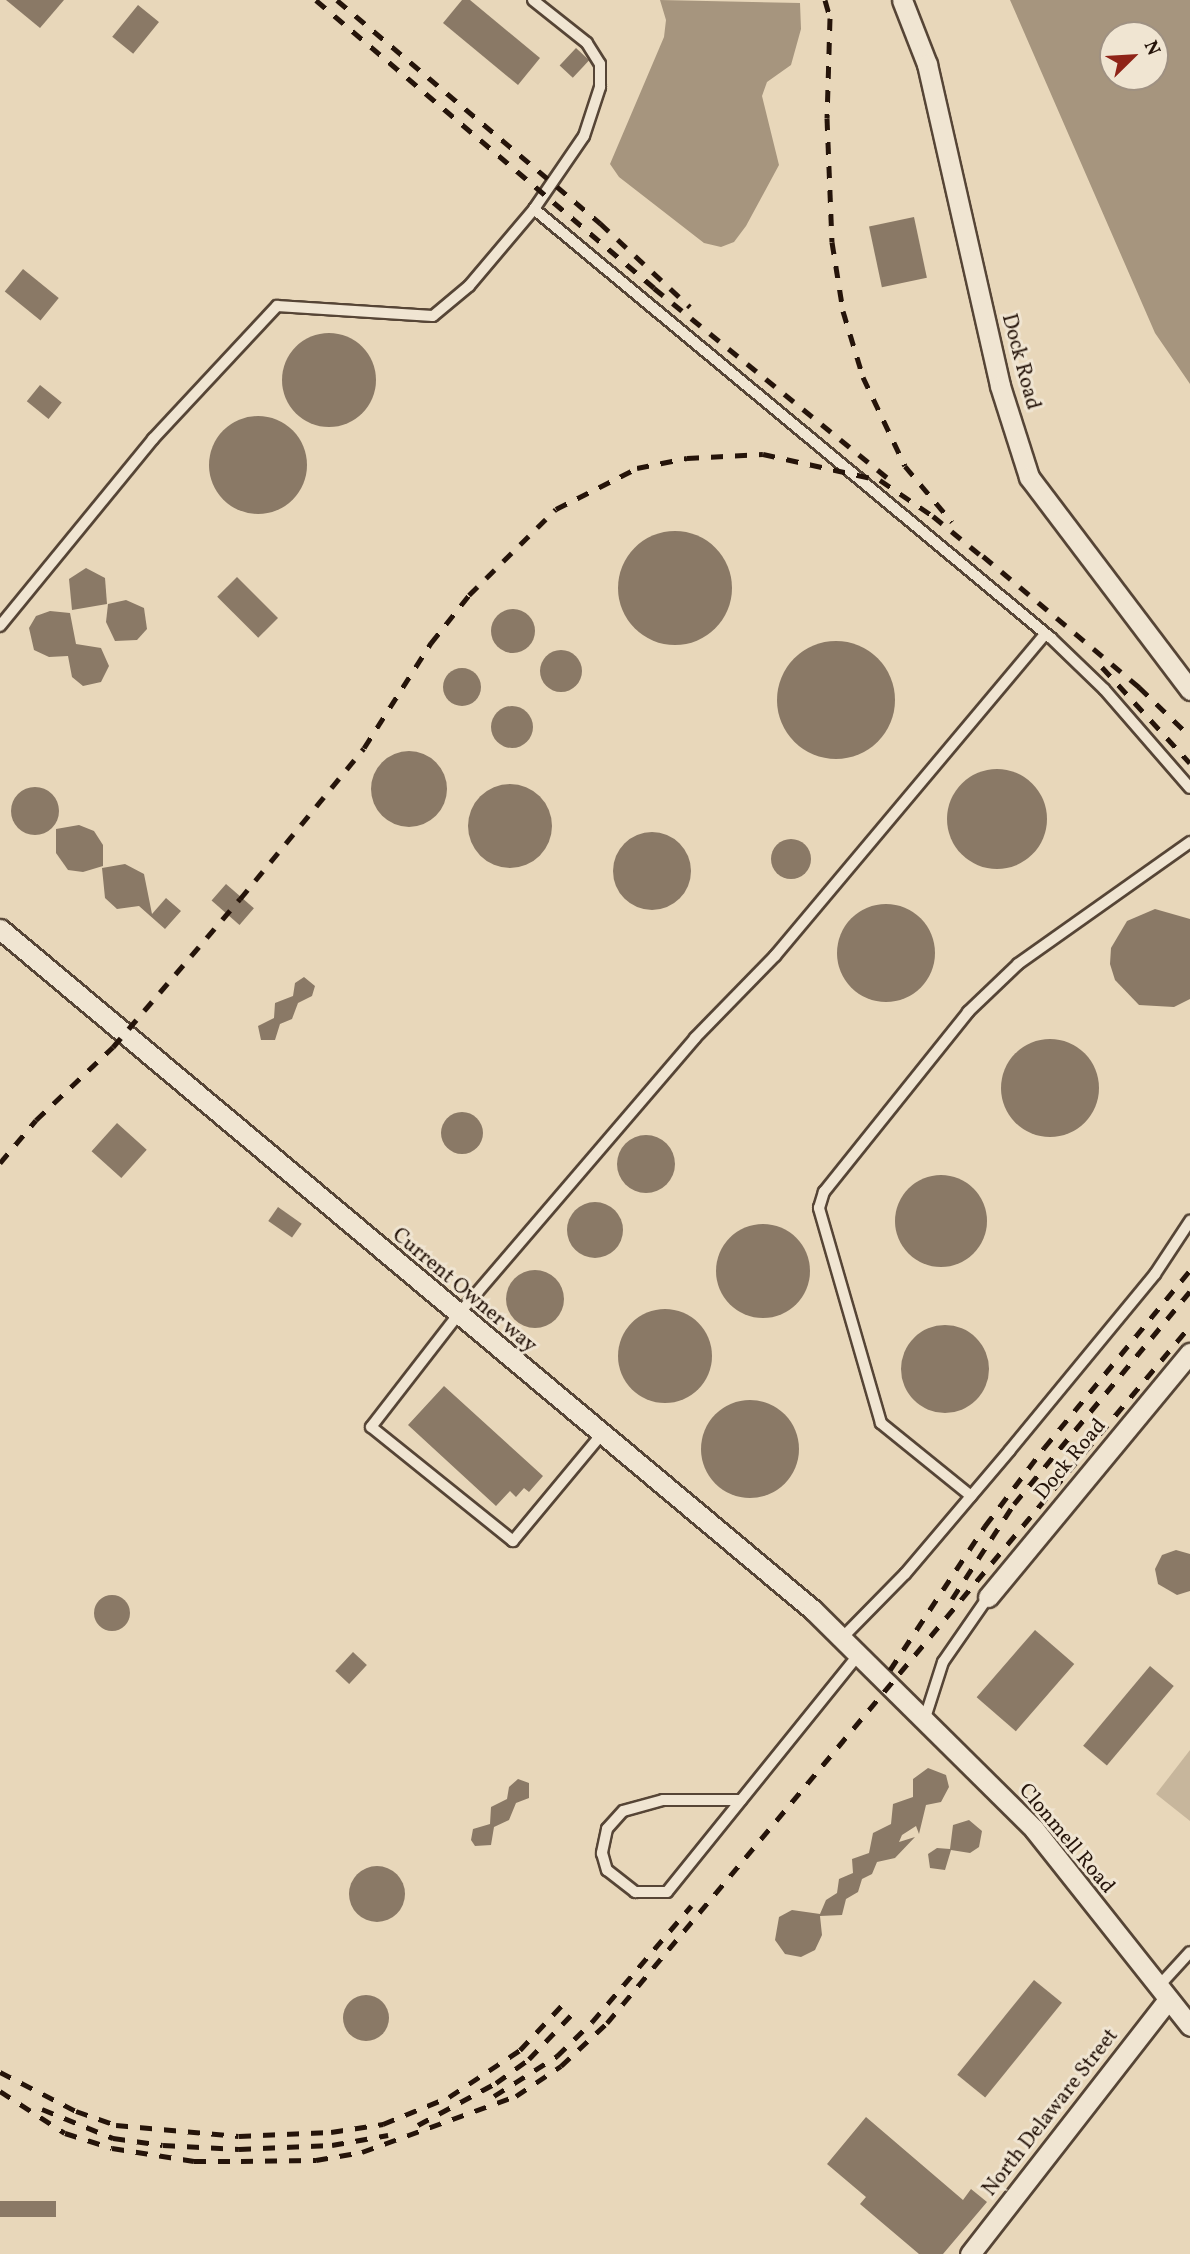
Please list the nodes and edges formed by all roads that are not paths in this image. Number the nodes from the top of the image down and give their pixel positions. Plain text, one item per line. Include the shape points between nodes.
1 (533, 0) edge
2 (902, 0) edge
3 (534, 209) junction
4 (0, 626) edge
5 (1045, 634) junction
6 (1190, 691) edge
7 (1190, 788) edge
8 (1190, 842) edge
9 (0, 929) edge
10 (1190, 1221) edge
11 (457, 1315) junction
12 (1190, 1353) edge
13 (601, 1434) junction
14 (971, 1496) junction
15 (988, 1597) joint
16 (842, 1638) junction
17 (859, 1654) junction
18 (897, 1691) joint
19 (925, 1718) junction
20 (741, 1800) junction
21 (1190, 1952) edge
22 (1163, 1993) junction
23 (1190, 2026) edge
24 (970, 2254) edge

1 - 3 lane via 587,43 600,64 600,87 584,136
2 - 6 street, Dock Road via 927,64 1000,386 1029,477
3 - 4 lane via 469,286 433,317 277,306 153,439
3 - 5 lane
5 - 7 lane via 1104,689
5 - 11 lane via 775,956 695,1038
8 - 14 lane via 1018,964 968,1012 824,1192 819,1208 881,1423
9 - 11 street, Current Owner way
10 - 14 lane via 1155,1274
11 - 13 street, Current Owner way
11 - 13 lane via 371,1427 513,1541
12 - 15 street, Dock Road
13 - 16 street, Current Owner way
14 - 16 lane via 905,1574
15 - 19 lane via 943,1662
16 - 17 street, Current Owner way
17 - 18 street, Current Owner way
17 - 20 lane
18 - 19 street, Clonmell Road
19 - 22 street, Clonmell Road via 1034,1829
20 - 20 lane via 667,1892 635,1892 607,1870 602,1853 607,1829 623,1811 663,1800
21 - 22 lane
22 - 23 street, Clonmell Road
22 - 24 street, North Delaware Street

